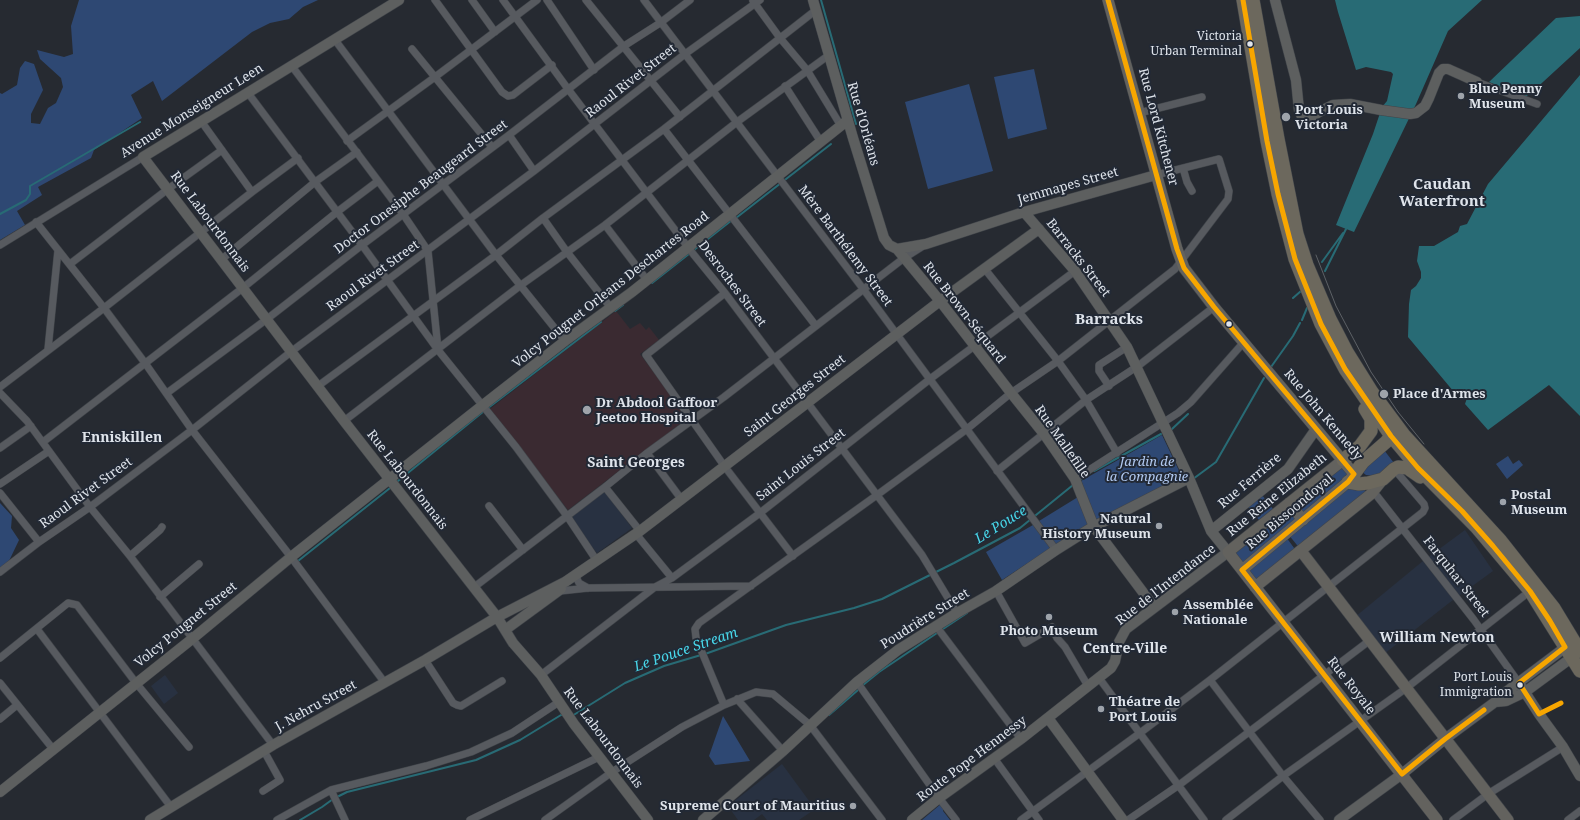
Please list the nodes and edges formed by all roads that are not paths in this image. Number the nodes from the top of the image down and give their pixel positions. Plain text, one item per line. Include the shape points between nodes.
1 (399, 0) edge
2 (435, 0) edge
3 (472, 0) edge
4 (503, 0) edge
5 (537, 0) edge
6 (547, 0) edge
7 (586, 0) edge
8 (644, 0) edge
9 (690, 0) edge
10 (813, 0) edge
11 (1108, 0) edge
12 (1243, 0) edge
13 (1253, 0) edge
14 (1275, 0) edge
15 (756, 1) edge
16 (816, 10) junction
17 (514, 17) junction
18 (660, 23) junction
19 (495, 32) junction
20 (780, 38) junction
21 (335, 40) junction
22 (624, 46) junction
23 (412, 49) dead end
24 (472, 50) junction
25 (685, 54) junction
26 (829, 55) junction
27 (291, 65) junction
28 (552, 65) junction
29 (594, 70) junction
30 (807, 70) junction
31 (435, 77) junction
32 (651, 80) junction
33 (1477, 82) joint
34 (785, 86) junction
35 (568, 90) junction
36 (712, 91) junction
37 (248, 93) junction
38 (1202, 97) dead end
39 (1537, 104) dead end
40 (387, 111) junction
41 (1139, 113) junction
42 (680, 116) junction
43 (201, 120) junction
44 (737, 122) junction
45 (845, 123) junction
46 (596, 125) junction
47 (664, 129) junction
48 (831, 134) junction
49 (509, 135) junction
50 (852, 136) junction
51 (347, 141) junction
52 (821, 142) junction
53 (492, 147) junction
54 (222, 150) junction
55 (357, 152) junction
56 (143, 157) junction
57 (298, 158) junction
58 (622, 160) junction
59 (688, 160) junction
60 (1183, 168) junction
61 (534, 171) junction
62 (1156, 175) junction
63 (378, 181) junction
64 (781, 181) junction
65 (316, 182) junction
66 (443, 184) junction
67 (168, 188) junction
68 (1192, 191) dead end
69 (252, 192) junction
70 (646, 192) junction
71 (337, 212) junction
72 (1024, 212) junction
73 (404, 214) junction
74 (543, 218) junction
75 (733, 218) junction
76 (470, 219) junction
77 (36, 222) junction
78 (605, 225) junction
79 (1039, 229) junction
80 (202, 232) junction
81 (926, 244) junction
82 (0, 245) edge
83 (362, 245) junction
84 (897, 249) junction
85 (58, 250) junction
86 (428, 251) junction
87 (691, 251) junction
88 (567, 252) junction
89 (496, 255) junction
90 (904, 258) junction
91 (222, 259) junction
92 (1181, 262) junction
93 (70, 264) junction
94 (984, 268) junction
95 (1075, 271) junction
96 (1304, 271) junction
97 (387, 280) junction
98 (647, 280) junction
99 (521, 285) junction
100 (244, 288) junction
101 (864, 290) junction
102 (725, 293) junction
103 (434, 301) junction
104 (940, 301) junction
105 (1318, 305) junction
106 (1214, 307) junction
107 (104, 308) junction
108 (610, 308) junction
109 (1020, 313) junction
110 (414, 315) junction
111 (267, 319) junction
112 (1110, 320) junction
113 (816, 326) junction
114 (897, 335) junction
115 (565, 341) junction
116 (1246, 345) junction
117 (1127, 346) junction
118 (975, 347) junction
119 (48, 349) junction
120 (438, 350) junction
121 (292, 351) junction
122 (1347, 352) junction
123 (774, 359) junction
124 (1058, 361) junction
125 (145, 363) junction
126 (1138, 366) junction
127 (1344, 369) junction
128 (930, 379) junction
129 (318, 386) junction
130 (1109, 386) junction
131 (0, 387) edge
132 (0, 393) edge
133 (167, 393) junction
134 (1011, 393) junction
135 (1086, 400) junction
136 (808, 403) junction
137 (485, 408) junction
138 (691, 420) junction
139 (344, 421) junction
140 (1163, 423) junction
141 (31, 426) junction
142 (967, 429) junction
143 (1316, 429) junction
144 (191, 430) junction
145 (1044, 434) junction
146 (1391, 436) junction
147 (43, 442) junction
148 (0, 448) edge
149 (841, 448) junction
150 (49, 451) junction
151 (646, 453) junction
152 (1117, 453) junction
153 (1343, 460) junction
154 (725, 466) junction
155 (1394, 469) junction
156 (997, 471) junction
157 (1351, 478) junction
158 (390, 479) junction
159 (1075, 479) junction
160 (1190, 481) junction
161 (0, 484) edge
162 (605, 487) junction
163 (1371, 491) junction
164 (0, 492) edge
165 (1444, 494) junction
166 (877, 495) junction
167 (682, 500) junction
168 (1289, 503) junction
169 (489, 506) dead end
170 (90, 507) junction
171 (760, 513) junction
172 (567, 516) junction
173 (1302, 520) junction
174 (1094, 526) junction
175 (162, 527) dead end
176 (1402, 530) junction
177 (1211, 531) junction
178 (638, 532) junction
179 (39, 542) junction
180 (523, 550) junction
181 (1056, 550) junction
182 (1301, 551) junction
183 (1228, 552) junction
184 (130, 556) junction
185 (793, 556) junction
186 (291, 557) junction
187 (597, 561) junction
188 (199, 564) dead end
189 (1242, 570) junction
190 (0, 572) edge
191 (577, 574) junction
192 (672, 578) junction
193 (752, 586) junction
194 (563, 587) junction
195 (1255, 587) junction
196 (1328, 587) junction
197 (473, 588) junction
198 (588, 588) junction
199 (655, 588) junction
200 (1530, 591) junction
201 (997, 593) junction
202 (160, 597) junction
203 (533, 604) junction
204 (1154, 608) junction
205 (957, 613) junction
206 (497, 618) junction
207 (1283, 623) junction
208 (936, 626) junction
209 (37, 629) junction
210 (505, 630) junction
211 (1481, 631) junction
212 (192, 639) junction
213 (1369, 641) junction
214 (1574, 645) edge
215 (0, 658) edge
216 (425, 660) junction
217 (1580, 671) edge
218 (1325, 674) junction
219 (541, 675) junction
220 (1099, 678) junction
221 (1210, 680) junction
222 (502, 681) dead end
223 (857, 682) junction
224 (0, 683) edge
225 (136, 683) junction
226 (385, 683) junction
227 (1519, 683) junction
228 (1088, 686) junction
229 (1405, 689) junction
230 (1525, 692) junction
231 (737, 699) junction
232 (1495, 702) junction
233 (17, 705) junction
234 (724, 705) junction
235 (562, 706) junction
236 (100, 712) junction
237 (1048, 718) junction
238 (0, 719) edge
239 (1360, 720) junction
240 (810, 725) junction
241 (1249, 732) junction
242 (1140, 733) junction
243 (1021, 739) junction
244 (1445, 739) junction
245 (273, 745) junction
246 (1563, 746) junction
247 (189, 747) dead end
248 (53, 749) junction
249 (264, 751) junction
250 (783, 751) junction
251 (599, 757) junction
252 (994, 758) junction
253 (1087, 771) junction
254 (612, 772) junction
255 (1402, 774) junction
256 (1283, 776) junction
257 (1580, 776) edge
258 (1179, 785) junction
259 (331, 790) junction
260 (263, 791) dead end
261 (0, 792) edge
262 (1488, 794) junction
263 (939, 798) junction
264 (171, 807) junction
265 (1033, 811) junction
266 (1580, 811) edge
267 (150, 820) edge
268 (277, 820) edge
269 (345, 820) edge
270 (470, 820) edge
271 (545, 820) edge
272 (648, 820) edge
273 (703, 820) edge
274 (882, 820) edge
275 (912, 820) edge
276 (956, 820) edge
277 (1021, 820) edge
278 (1039, 820) edge
279 (1123, 820) edge
280 (1128, 820) edge
281 (1204, 820) edge
282 (1226, 820) edge
283 (1320, 820) edge
284 (1338, 820) edge
285 (1438, 820) edge
286 (1453, 820) edge
287 (1508, 820) edge
288 (1568, 820) edge

1 - 21 main road, Avenue Monseigneur Leen
2 - 24 street
3 - 19 street
4 - 17 street, Desroches Street
5 - 17 street
6 - 29 street
7 - 22 street
8 - 18 street, Mère Barthélemy Street
9 - 18 street, Doctor Onesiphe Beaugeard Street
10 - 16 main road, Rue d'Orléans
11 - 41 main road, Rue Lord Kitchener
12 - 96 highway via 1278,194 1290,243
13 - 96 highway
14 - 33 main road via 1303,119 1335,105 1350,104 1410,114 1419,111 1430,98 1439,73 1443,69
15 - 20 street
15 - 25 street, Raoul Rivet Street
16 - 20 street
16 - 26 main road, Rue d'Orléans
17 - 19 street
17 - 28 street, Desroches Street
18 - 22 street, Doctor Onesiphe Beaugeard Street
18 - 25 street, Mère Barthélemy Street
19 - 24 street
20 - 30 street
20 - 36 street
21 - 27 main road, Avenue Monseigneur Leen
21 - 40 street
22 - 29 street, Doctor Onesiphe Beaugeard Street
22 - 32 street
23 - 31 street
24 - 28 street via 502,92 508,96 513,95
24 - 31 street
25 - 32 street, Raoul Rivet Street
25 - 36 street, Mère Barthélemy Street
26 - 30 street
26 - 45 main road, Rue d'Orléans
27 - 37 main road, Avenue Monseigneur Leen
27 - 51 street
28 - 35 street, Desroches Street
29 - 35 street, Doctor Onesiphe Beaugeard Street
30 - 34 street
30 - 45 street
31 - 40 street
31 - 53 street
32 - 42 street
32 - 46 street, Raoul Rivet Street
33 - 39 street
34 - 44 street
34 - 52 street
35 - 46 street, Desroches Street
35 - 49 street, Doctor Onesiphe Beaugeard Street
36 - 42 street
36 - 44 street, Mère Barthélemy Street
37 - 43 main road, Avenue Monseigneur Leen
37 - 57 street
38 - 41 street
40 - 51 street
40 - 66 street
41 - 62 main road, Rue Lord Kitchener
42 - 47 street
43 - 54 street
43 - 56 main road, Avenue Monseigneur Leen
44 - 59 street
44 - 64 street, Mère Barthélemy Street
45 - 48 main road, Volcy Pougnet Orleans Deschartes Road
45 - 50 main road, Rue d'Orléans
46 - 58 street, Desroches Street
46 - 61 street, Raoul Rivet Street
47 - 58 street
47 - 59 street
48 - 50 main road via 844,131
48 - 52 main road, Volcy Pougnet Orleans Deschartes Road
49 - 53 street, Doctor Onesiphe Beaugeard Street
49 - 61 street
50 - 84 main road, Rue d'Orléans via 884,238 889,245
51 - 55 street
52 - 64 main road, Volcy Pougnet Orleans Deschartes Road
53 - 66 street, Doctor Onesiphe Beaugeard Street
54 - 67 street
54 - 69 street
55 - 63 street
55 - 65 street
56 - 67 main road, Rue Labourdonnais
56 - 77 street, Avenue Monseigneur Leen
57 - 65 street
57 - 69 street
58 - 70 street, Desroches Street
58 - 74 street
59 - 70 street
59 - 75 street
60 - 62 street, Jemmapes Street
60 - 68 street
60 - 92 street, Jemmapes Street via 1218,159 1229,191 1228,199
61 - 76 street, Raoul Rivet Street
62 - 72 main road, Jemmapes Street
62 - 92 main road, Rue Lord Kitchener
63 - 71 street
63 - 73 street
64 - 75 main road, Volcy Pougnet Orleans Deschartes Road
64 - 101 street, Mère Barthélemy Street
65 - 71 street
65 - 91 street
66 - 73 street, Doctor Onesiphe Beaugeard Street
66 - 76 street
67 - 80 main road, Rue Labourdonnais
67 - 93 street
69 - 80 street
70 - 78 street
70 - 87 street, Desroches Street
71 - 83 street
71 - 100 street
72 - 79 main road, Barracks Street
72 - 81 main road, Jemmapes Street
73 - 83 street, Doctor Onesiphe Beaugeard Street
73 - 86 street
74 - 88 street
74 - 89 street
75 - 87 main road, Volcy Pougnet Orleans Deschartes Road
75 - 113 street
76 - 86 street, Raoul Rivet Street
76 - 89 street
77 - 82 street, Avenue Monseigneur Leen
77 - 85 street
78 - 88 street
78 - 98 street
79 - 94 main road, Saint Georges Street
79 - 95 main road, Barracks Street
80 - 91 main road, Rue Labourdonnais
80 - 107 street
81 - 84 main road, Jemmapes Street
81 - 90 street, Jemmapes Street
83 - 97 street
83 - 111 street, Doctor Onesiphe Beaugeard Street
84 - 90 main road, Rue Brown-Séquard
85 - 93 street
85 - 119 street
86 - 97 street, Raoul Rivet Street
86 - 103 street
87 - 98 main road, Volcy Pougnet Orleans Deschartes Road
87 - 102 street, Desroches Street
88 - 99 street
88 - 108 street
89 - 99 street
89 - 103 street
90 - 101 street, Jemmapes Street
90 - 104 main road, Rue Brown-Séquard
91 - 100 main road, Rue Labourdonnais
92 - 106 main road
92 - 112 street
93 - 107 street
94 - 104 main road, Saint Georges Street
94 - 109 street
95 - 109 street, Saint Louis Street
95 - 112 main road, Barracks Street
96 - 105 highway
97 - 110 street
97 - 121 street, Raoul Rivet Street
98 - 108 main road, Volcy Pougnet Orleans Deschartes Road
99 - 115 street
99 - 120 street
100 - 111 main road, Rue Labourdonnais
100 - 125 street
101 - 113 street, Jemmapes Street
101 - 114 street, Mère Barthélemy Street
102 - 123 street, Desroches Street
102 - 138 street via 646,355
103 - 110 street
103 - 120 street
104 - 114 main road, Saint Georges Street
104 - 118 main road, Rue Brown-Séquard
105 - 122 highway
105 - 127 highway
106 - 116 main road
106 - 126 street
107 - 119 street
107 - 125 street
108 - 115 main road, Volcy Pougnet Orleans Deschartes Road
109 - 118 street, Saint Louis Street
109 - 124 street
110 - 120 street
110 - 129 street
111 - 121 main road, Rue Labourdonnais
111 - 133 street, Doctor Onesiphe Beaugeard Street
112 - 117 main road, Barracks Street
112 - 124 street
113 - 123 street, Jemmapes Street
114 - 128 street, Mère Barthélemy Street
114 - 136 main road, Saint Georges Street
115 - 137 main road, Volcy Pougnet Orleans Deschartes Road
116 - 140 street via 1191,402
116 - 143 main road, Rue John Kennedy
117 - 126 main road, Barracks Street
117 - 130 street via 1099,364 1099,371
118 - 128 street, Saint Louis Street
118 - 134 main road, Rue Brown-Séquard
119 - 131 street
120 - 137 street
120 - 139 street
121 - 129 main road, Rue Labourdonnais
121 - 144 street, Raoul Rivet Street
122 - 146 highway via 1356,376 1387,422
122 - 214 highway via 1372,392 1404,435 1501,540 1554,608
123 - 136 street, Desroches Street
123 - 138 street, Jemmapes Street
124 - 134 street
124 - 135 street
125 - 133 street
125 - 147 street
126 - 130 street
126 - 140 main road, Barracks Street
127 - 146 highway
127 - 153 highway via 1372,424 1366,439
128 - 142 street, Mère Barthélemy Street
128 - 149 street, Saint Louis Street
129 - 139 main road, Rue Labourdonnais
130 - 135 street
132 - 141 street
133 - 144 street
134 - 142 street
134 - 145 main road, Rue Mallefille
135 - 145 street
135 - 152 street
136 - 149 street, Desroches Street
136 - 154 main road, Saint Georges Street
137 - 158 main road, Volcy Pougnet Orleans Deschartes Road
137 - 172 street
138 - 151 street, Jemmapes Street
138 - 154 street
139 - 158 main road, Rue Labourdonnais
140 - 152 street
140 - 160 main road, Barracks Street
141 - 147 street
141 - 148 street
142 - 156 street, Mère Barthélemy Street
142 - 166 street
143 - 153 main road, Rue John Kennedy
143 - 177 main road, Rue Ferrière via 1288,469
144 - 170 street, Raoul Rivet Street
144 - 186 street
145 - 156 street
145 - 159 main road, Rue Mallefille
146 - 157 highway via 1363,462
146 - 165 highway
147 - 150 street
149 - 166 street, Desroches Street
149 - 171 street, Saint Louis Street
150 - 161 street
150 - 170 street
151 - 162 street, Jemmapes Street
151 - 167 street
152 - 159 street
153 - 157 main road, Rue John Kennedy
153 - 168 main road, Rue Reine Elizabeth
154 - 167 main road, Saint Georges Street
154 - 171 street
155 - 163 highway
155 - 165 highway via 1407,468 1429,486
155 - 176 street via 1425,508
156 - 181 street, Mère Barthélemy Street
157 - 163 highway
157 - 173 main road, Rue Bissoondoyal
158 - 186 main road, Volcy Pougnet Street
158 - 197 main road, Rue Labourdonnais
159 - 174 main road, Rue Mallefille
160 - 174 main road, Poudrière Street
160 - 177 main road, Barracks Street
162 - 172 street, Jemmapes Street
162 - 178 street
163 - 176 street, Farquhar Street
163 - 182 main road
164 - 179 street
165 - 200 highway
166 - 185 street
166 - 205 street, Desroches Street via 930,566
167 - 178 main road, Saint Georges Street
168 - 173 main road
168 - 183 main road, Rue Reine Elizabeth
169 - 180 street
170 - 179 street, Raoul Rivet Street
170 - 184 street
171 - 185 street
171 - 192 street, Saint Louis Street
172 - 180 street, Jemmapes Street
172 - 187 street
173 - 189 main road, Rue Bissoondoyal
174 - 181 main road, Poudrière Street
174 - 204 main road, Rue Mallefille
175 - 184 street
176 - 196 street
176 - 211 street, Farquhar Street
177 - 183 main road, Barracks Street
178 - 187 main road, Saint Georges Street
178 - 192 street
179 - 190 street, Raoul Rivet Street
180 - 197 street, Jemmapes Street
181 - 201 main road, Poudrière Street
182 - 195 main road
182 - 196 main road
183 - 189 main road, Rue Royale
183 - 204 main road, Rue de l'Intendance
184 - 202 street
185 - 193 street
186 - 212 main road, Volcy Pougnet Street
186 - 226 street
187 - 191 main road, Saint Georges Street
188 - 202 street
189 - 195 main road, Rue Royale
191 - 194 main road, Saint Georges Street
191 - 198 street via 579,583
192 - 199 street, Saint Louis Street
193 - 199 street
193 - 234 street via 696,626 695,634 705,663
194 - 198 street
194 - 203 main road, Saint Georges Street
195 - 207 main road, Rue Royale
196 - 207 street
196 - 213 main road
197 - 206 main road, Rue Labourdonnais
198 - 199 street
199 - 219 street, Saint Louis Street
200 - 211 street
200 - 214 highway
201 - 205 main road, Poudrière Street
201 - 228 street via 1025,643 1052,627
202 - 212 street
203 - 206 main road, Saint Georges Street
203 - 210 main road, Saint Georges Street
204 - 220 main road, Rue de l'Intendance via 1126,629 1119,642 1115,661
205 - 208 main road, Poudrière Street
206 - 210 main road, Rue Labourdonnais
206 - 216 main road, J. Nehru Street
207 - 218 main road, Rue Royale
207 - 221 street
208 - 223 main road, Poudrière Street via 898,650
208 - 243 street
209 - 215 street
209 - 225 street via 68,603 77,605
209 - 236 street
210 - 219 main road, Rue Labourdonnais
211 - 227 street, Farquhar Street
211 - 229 street
212 - 225 main road, Volcy Pougnet Street
212 - 245 street
213 - 218 street
213 - 229 main road
214 - 217 highway
214 - 227 main road
214 - 230 main road
216 - 222 street via 453,703 457,705 461,706
216 - 226 main road, J. Nehru Street
218 - 239 main road, Rue Royale
218 - 241 street
219 - 235 main road, Rue Labourdonnais
220 - 228 main road, Rue de l'Intendance
220 - 242 street
221 - 241 street
221 - 242 street
223 - 240 main road, Poudrière Street
223 - 263 street
224 - 233 street
225 - 236 main road, Volcy Pougnet Street
225 - 247 street
226 - 245 main road, J. Nehru Street
227 - 230 main road, Farquhar Street
227 - 232 main road
228 - 237 main road, Route Pope Hennessy
229 - 239 street
229 - 244 main road
230 - 232 main road via 1506,701
230 - 246 main road, Farquhar Street
231 - 234 street
231 - 240 street via 756,692 773,694
231 - 250 street
232 - 244 main road
233 - 238 street
233 - 248 street
234 - 254 street via 682,727
235 - 251 main road, Rue Labourdonnais
235 - 259 street via 471,752
236 - 248 main road, Volcy Pougnet Street
236 - 264 street
237 - 243 main road, Route Pope Hennessy
237 - 253 main road
239 - 255 main road, Rue Royale
239 - 256 street
240 - 250 main road, Poudrière Street
240 - 274 street
241 - 256 street
241 - 258 street
242 - 253 street
242 - 258 street
243 - 252 main road, Route Pope Hennessy
244 - 255 main road
244 - 262 main road
245 - 249 main road, J. Nehru Street
246 - 257 main road, Farquhar Street
246 - 262 street
248 - 261 main road, Volcy Pougnet Street
249 - 260 street via 280,780
249 - 264 main road, J. Nehru Street
250 - 273 main road, Poudrière Street
251 - 254 main road, Rue Labourdonnais
251 - 270 street
252 - 263 main road, Route Pope Hennessy
252 - 265 street
253 - 265 street
253 - 279 main road
254 - 271 street
254 - 271 street
254 - 272 main road, Rue Labourdonnais
255 - 284 main road
255 - 285 main road, Rue Royale
256 - 282 street
256 - 283 street
258 - 280 street
258 - 281 street
259 - 268 street
259 - 269 street
262 - 286 street
262 - 287 main road
263 - 275 main road, Route Pope Hennessy
263 - 276 street
264 - 267 main road, J. Nehru Street
265 - 277 street
265 - 278 street
266 - 288 street

